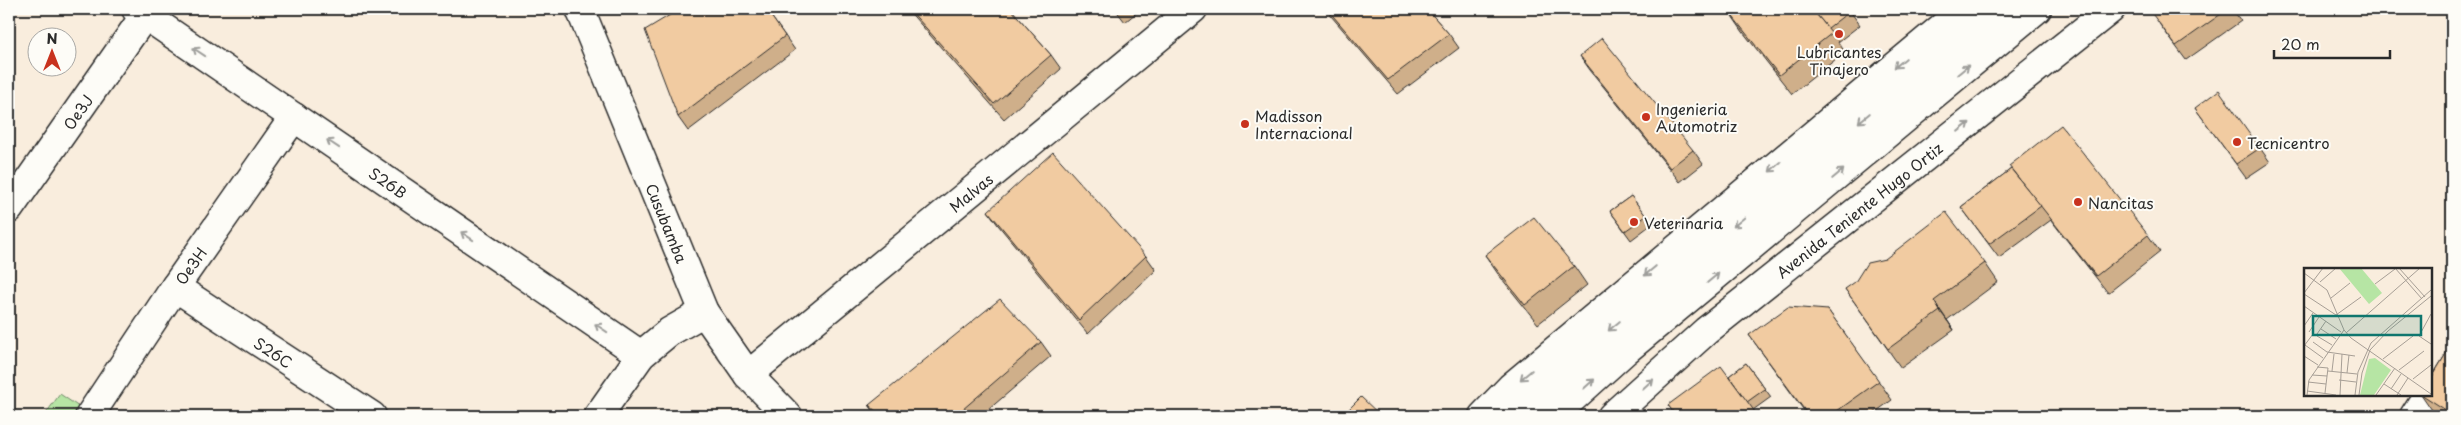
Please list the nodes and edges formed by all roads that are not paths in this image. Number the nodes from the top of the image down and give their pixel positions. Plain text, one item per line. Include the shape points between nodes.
1 (580, 9) edge
2 (1193, 9) edge
3 (1964, 9) edge
4 (1996, 9) edge
5 (2037, 9) edge
6 (2111, 9) edge
7 (140, 12) edge
8 (294, 117) junction
9 (9, 209) edge
10 (175, 287) junction
11 (704, 312) junction
12 (641, 355) junction
13 (748, 375) junction
14 (2427, 395) edge
15 (90, 414) dead end
16 (372, 416) edge
17 (598, 416) edge
18 (788, 416) edge
19 (1483, 416) edge
20 (1519, 416) edge
21 (1553, 416) edge
22 (1612, 416) edge
23 (2414, 416) edge

1 - 11 street, Cusubamba
2 - 13 street, Malvas
3 -> 19 street via 1511,387
4 -> 20 street via 1607,332 1532,400
21 -> 5 street via 1625,352
22 -> 6 street, Avenida Teniente Hugo Ortiz via 1706,331
8 -> 7 street, S26B
7 - 9 street, Oe3J
8 - 10 street, Oe3H
12 -> 8 street, S26B
10 - 15 street, Oe3H
10 - 16 street, S26C
11 - 12 street via 669,332
11 - 13 street, Cusubamba
12 - 17 street
13 - 18 street, Cusubamba
14 - 23 street

